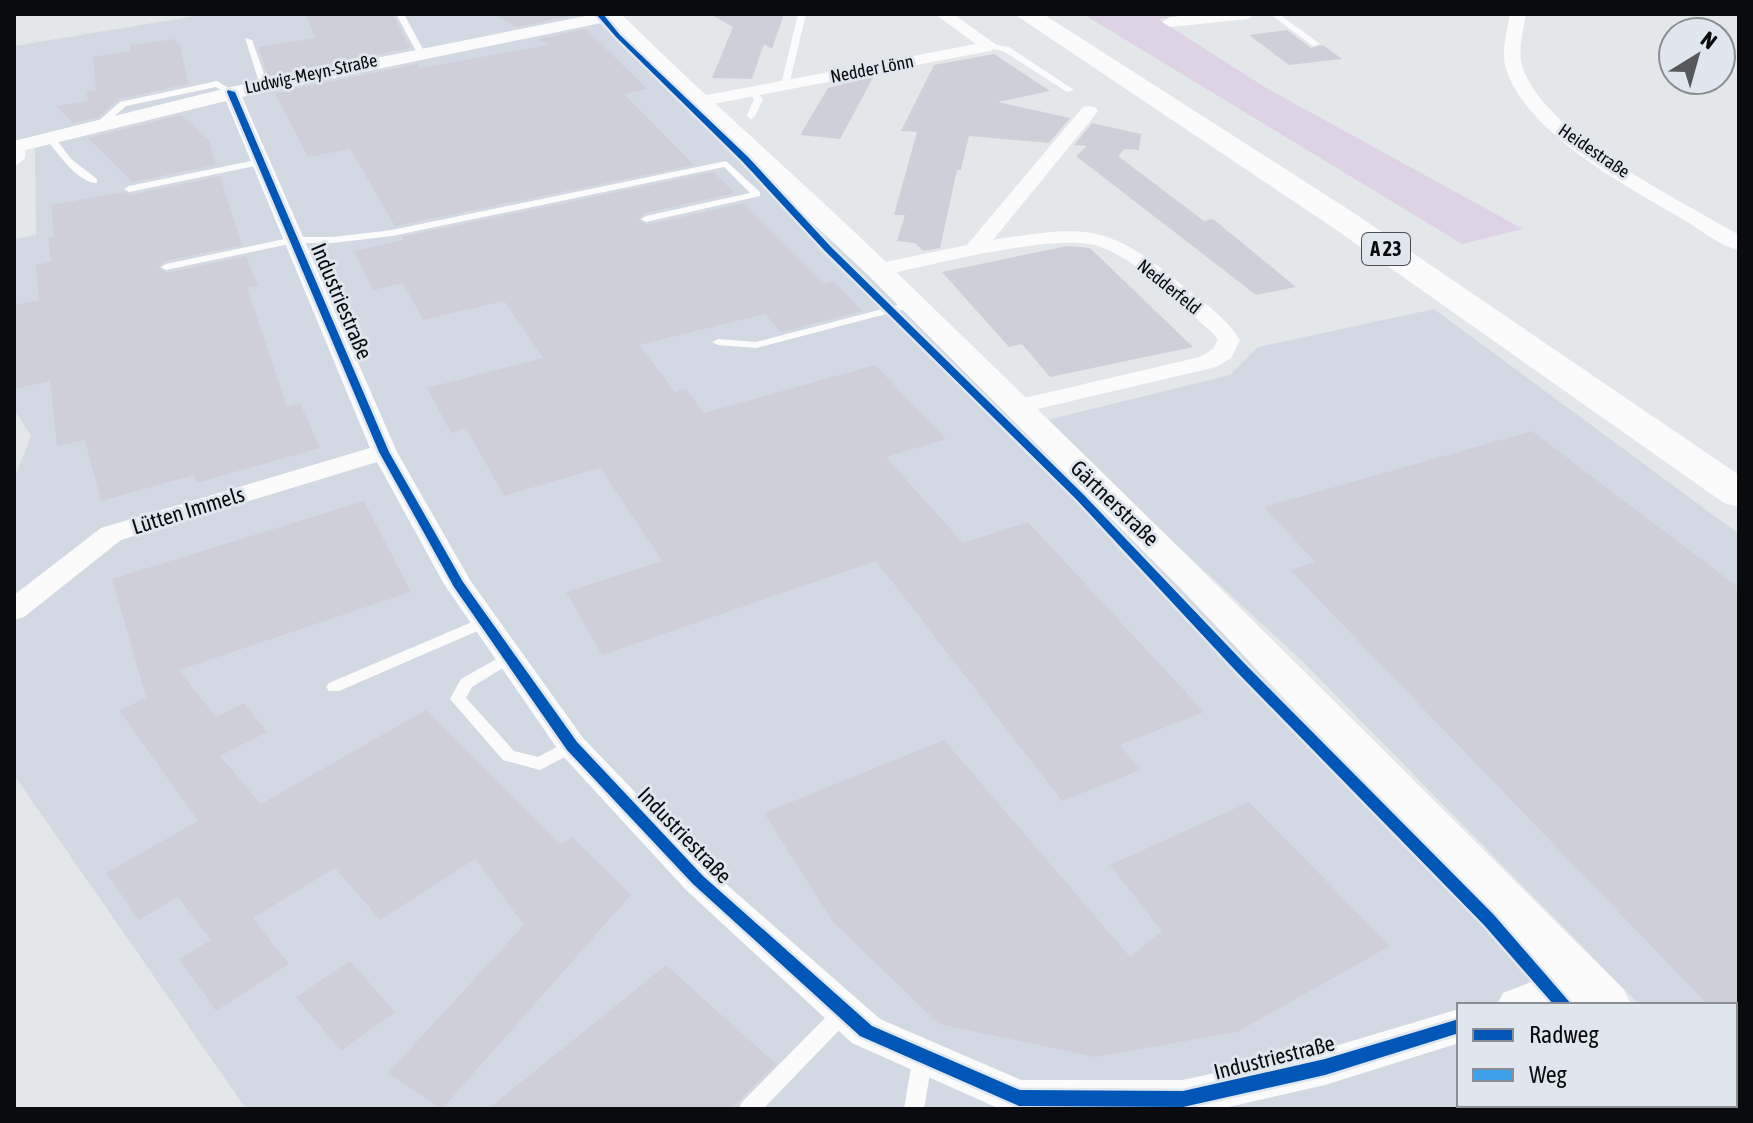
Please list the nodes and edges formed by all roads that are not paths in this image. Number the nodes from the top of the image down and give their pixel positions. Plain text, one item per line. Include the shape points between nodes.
1 (400, 14) edge
2 (802, 14) edge
3 (943, 14) edge
4 (1026, 14) edge
5 (1059, 14) edge
6 (1248, 14) edge
7 (1274, 14) edge
8 (1518, 14) edge
9 (611, 15) edge
10 (1170, 22) dead end
11 (248, 40) dead end
12 (1316, 44) dead end
13 (990, 46) junction
14 (420, 51) junction
15 (264, 85) junction
16 (785, 85) junction
17 (1070, 90) dead end
18 (231, 92) junction
19 (752, 92) junction
20 (697, 102) junction
21 (1089, 111) dead end
22 (751, 116) dead end
23 (51, 138) junction
24 (16, 152) edge
25 (758, 159) junction
26 (261, 162) junction
27 (726, 164) junction
28 (94, 181) dead end
29 (788, 186) junction
30 (129, 189) dead end
31 (757, 194) junction
32 (646, 219) dead end
33 (294, 240) junction
34 (1739, 244) edge
35 (973, 251) junction
36 (166, 267) dead end
37 (879, 270) junction
38 (913, 304) junction
39 (718, 342) dead end
40 (1016, 407) junction
41 (384, 452) junction
42 (1739, 457) edge
43 (1739, 494) edge
44 (14, 610) edge
45 (484, 622) junction
46 (509, 657) junction
47 (334, 687) dead end
48 (572, 746) junction
49 (1595, 991) edge
50 (1527, 1003) edge
51 (844, 1012) junction
52 (1457, 1027) edge
53 (923, 1056) junction
54 (749, 1109) edge
55 (914, 1109) edge

1 - 14 lane
2 - 16 lane
3 - 13 street
4 - 43 highway, A 23 via 1346,222
5 - 42 highway, A 23 via 1382,218
6 - 10 street
7 - 12 lane
8 - 34 street, Heidestraße via 1514,68 1530,100 1560,130
9 - 14 street, Ludwig-Meyn-Straße
9 - 20 street, Gärtnerstraße
11 - 15 lane
13 - 16 street, Nedder Lönn
13 - 17 lane via 1006,49
14 - 15 street, Ludwig-Meyn-Straße
15 - 18 street, Ludwig-Meyn-Straße
16 - 19 street, Nedder Lönn
18 - 23 street, Ludwig-Meyn-Straße
18 - 26 street, Industriestraße
19 - 20 street, Nedder Lönn
19 - 22 lane via 759,99
20 - 25 street, Gärtnerstraße
21 - 35 street
23 - 24 street, Ludwig-Meyn-Straße
23 - 28 lane via 68,161
25 - 27 lane
25 - 29 street, Gärtnerstraße
26 - 30 lane
26 - 33 street, Industriestraße
27 - 31 lane
27 - 33 lane via 392,233
29 - 31 lane
29 - 37 street, Gärtnerstraße
31 - 32 lane
33 - 36 lane
33 - 41 street, Industriestraße
35 - 37 street, Nedderfeld
35 - 40 street, Nedderfeld via 1070,236 1104,240 1221,328 1229,340 1223,353 1208,362
37 - 38 street, Gärtnerstraße
38 - 39 lane via 756,345
38 - 40 street, Gärtnerstraße
40 - 49 street, Gärtnerstraße via 1205,591
41 - 44 street, Lütten Immels via 111,534
41 - 45 street, Industriestraße
45 - 46 street, Industriestraße
45 - 47 lane
46 - 48 street, Industriestraße
46 - 48 lane via 466,683 458,699 509,756 540,764
48 - 51 street, Industriestraße via 698,880
49 - 50 street
51 - 53 street, Industriestraße via 866,1031
51 - 54 lane
52 - 53 street, Industriestraße via 1325,1067 1183,1099 1019,1098
53 - 55 lane

